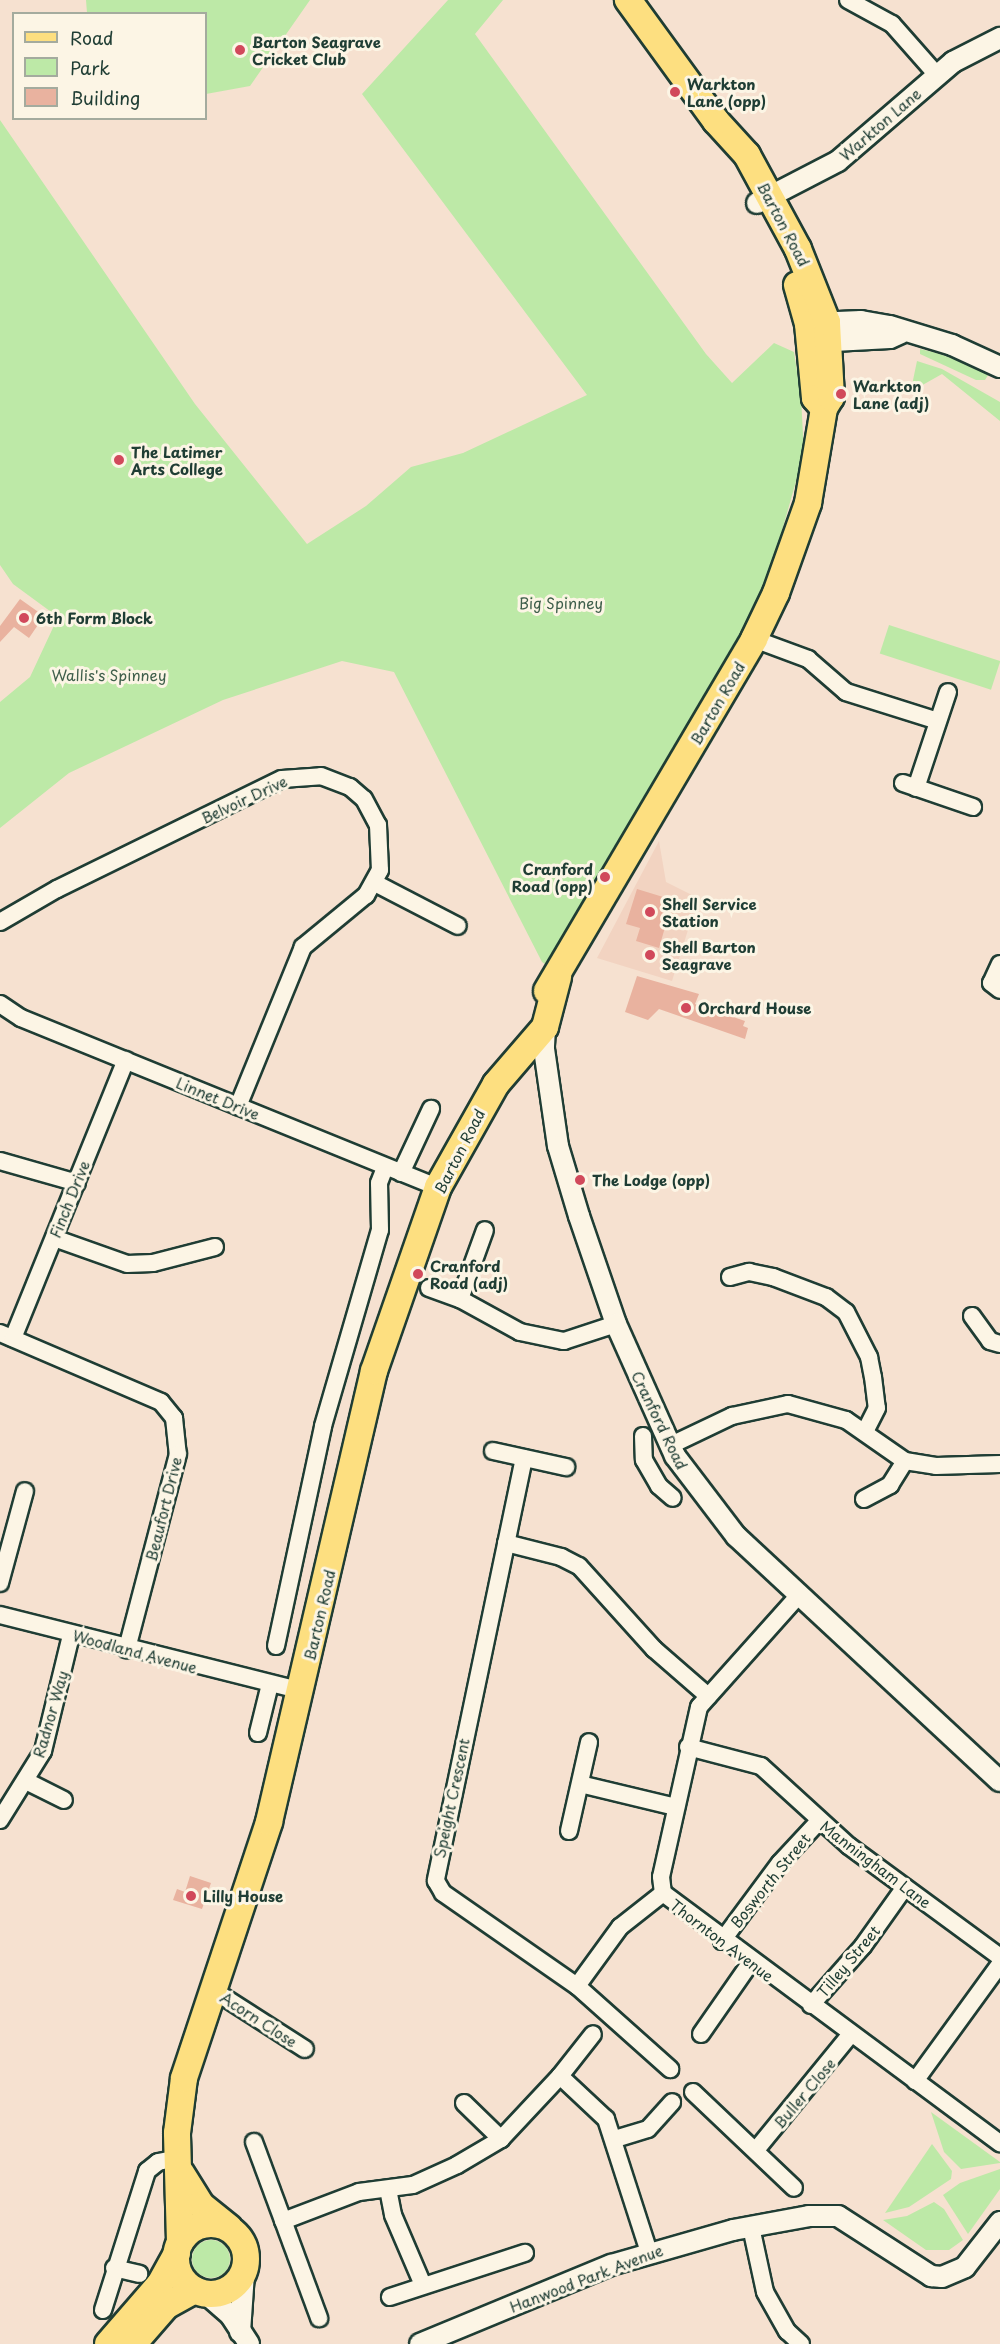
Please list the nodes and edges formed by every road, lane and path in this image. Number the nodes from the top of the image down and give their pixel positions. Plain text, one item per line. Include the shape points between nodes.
1 (628, 0) edge
2 (848, 0) edge
3 (1000, 38) edge
4 (937, 75) junction
5 (764, 200) junction
6 (819, 332) junction
7 (1000, 368) edge
8 (754, 639) junction
9 (948, 692) dead end
10 (938, 721) junction
11 (974, 807) dead end
12 (375, 882) junction
13 (0, 922) edge
14 (458, 926) dead end
15 (1000, 964) edge
16 (1000, 990) edge
17 (0, 1004) edge
18 (535, 1038) junction
19 (126, 1060) junction
20 (238, 1106) junction
21 (432, 1109) dead end
22 (0, 1161) edge
23 (393, 1170) junction
24 (77, 1183) junction
25 (438, 1187) junction
26 (485, 1230) dead end
27 (54, 1238) junction
28 (215, 1247) dead end
29 (730, 1277) dead end
30 (429, 1288) dead end
31 (460, 1299) junction
32 (972, 1316) dead end
33 (616, 1324) junction
34 (6, 1335) edge
35 (1000, 1344) edge
36 (865, 1431) junction
37 (643, 1436) dead end
38 (493, 1451) dead end
39 (672, 1451) junction
40 (524, 1458) junction
41 (905, 1461) junction
42 (1000, 1464) edge
43 (566, 1467) dead end
44 (650, 1471) junction
45 (25, 1491) dead end
46 (673, 1498) dead end
47 (864, 1499) dead end
48 (506, 1542) junction
49 (0, 1583) edge
50 (799, 1595) junction
51 (0, 1615) edge
52 (71, 1635) junction
53 (276, 1646) dead end
54 (127, 1649) junction
55 (270, 1684) junction
56 (302, 1691) junction
57 (708, 1696) junction
58 (258, 1733) dead end
59 (589, 1742) dead end
60 (688, 1746) junction
61 (1000, 1780) edge
62 (27, 1782) junction
63 (580, 1784) junction
64 (64, 1800) dead end
65 (676, 1807) junction
66 (0, 1820) edge
67 (819, 1821) junction
68 (569, 1831) dead end
69 (905, 1887) junction
70 (663, 1893) junction
71 (722, 1941) junction
72 (1000, 1957) edge
73 (751, 1962) junction
74 (1000, 1964) edge
75 (577, 1986) junction
76 (213, 1990) junction
77 (811, 2005) junction
78 (593, 2034) dead end
79 (701, 2034) dead end
80 (851, 2034) junction
81 (305, 2049) dead end
82 (670, 2069) dead end
83 (560, 2076) junction
84 (915, 2081) junction
85 (693, 2092) dead end
86 (672, 2102) dead end
87 (464, 2103) dead end
88 (501, 2139) junction
89 (615, 2139) junction
90 (254, 2142) dead end
91 (1000, 2143) edge
92 (756, 2150) junction
93 (180, 2165) junction
94 (794, 2188) dead end
95 (388, 2189) junction
96 (283, 2221) junction
97 (751, 2227) junction
98 (231, 2229) junction
99 (998, 2230) edge
100 (178, 2247) junction
101 (649, 2252) junction
102 (525, 2253) dead end
103 (114, 2268) junction
104 (244, 2273) junction
105 (139, 2274) dead end
106 (423, 2284) junction
107 (200, 2291) junction
108 (390, 2297) dead end
109 (103, 2310) dead end
110 (319, 2318) dead end
111 (244, 2338) edge
112 (108, 2344) edge
113 (133, 2344) edge
114 (420, 2344) edge
115 (801, 2344) edge

1 - 5 main road, Barton Road via 716,121 716,129
2 - 4 street via 891,24
3 - 4 street, Warkton Lane
4 - 5 street, Warkton Lane via 838,161
5 - 6 main road, Barton Road
6 - 7 street via 890,338 901,333 952,345
6 - 8 main road, Barton Road via 815,398 824,408 808,503 776,593
8 - 10 street via 808,659 846,692
8 - 18 main road, Barton Road via 558,977
9 - 10 street
10 - 11 street via 909,786
12 - 13 street, Belvoir Drive via 383,855 372,810 335,780 301,775 282,779
12 - 14 street
12 - 20 street, Belvoir Drive via 355,905 303,947
15 - 16 street via 991,983
17 - 19 street, Linnet Drive via 21,1018
18 - 25 main road, Barton Road via 496,1083
18 - 33 street, Cranford Road via 558,1146
19 - 20 street, Linnet Drive
19 - 24 street, Finch Drive
20 - 23 street, Linnet Drive
21 - 23 street
22 - 24 street
23 - 25 street, Linnet Drive
23 - 53 street via 379,1183 380,1230 323,1426
24 - 27 street, Finch Drive
25 - 56 main road, Barton Road via 374,1371
26 - 31 street
27 - 28 street via 127,1264 153,1263
27 - 34 street, Finch Drive
29 - 36 street via 748,1272 781,1279 825,1297 846,1312 869,1357 873,1377 877,1408
30 - 31 street
31 - 33 street via 520,1332 564,1341
32 - 35 street via 990,1341
33 - 39 street, Cranford Road
34 - 54 street, Beaufort Drive via 160,1402 174,1418 177,1454
36 - 39 street via 837,1416 788,1404 732,1416
36 - 41 street
37 - 44 street via 644,1460
38 - 40 street
39 - 44 street
39 - 50 street, Cranford Road via 736,1536
40 - 43 street
40 - 48 street, Speight Crescent
41 - 42 street via 921,1466
41 - 47 street via 890,1485
44 - 46 street
45 - 49 street
48 - 57 street via 579,1566 654,1649
48 - 75 street, Speight Crescent via 436,1881 443,1893
50 - 57 street, Thornton Avenue
50 - 61 street, Cranford Road
51 - 52 street, Woodland Avenue
52 - 54 street, Woodland Avenue
52 - 62 street, Radnor Way via 43,1751
54 - 55 street, Woodland Avenue
55 - 56 street, Woodland Avenue
55 - 58 street
56 - 76 main road, Barton Road via 269,1822
57 - 60 street, Thornton Avenue via 692,1724
59 - 63 street
60 - 65 street, Thornton Avenue
60 - 67 street, Manningham Lane via 761,1766
62 - 64 street
62 - 66 street, Radnor Way
63 - 65 street
63 - 68 street
65 - 70 street, Thornton Avenue via 662,1877
67 - 69 street, Manningham Lane
67 - 71 street, Bosworth Street via 780,1863
69 - 72 street, Manningham Lane
69 - 77 street, Tilley Street via 862,1946
70 - 71 street, Thornton Avenue
70 - 75 street via 627,1919
71 - 73 street, Thornton Avenue
73 - 77 street, Thornton Avenue
73 - 79 street
74 - 84 street
75 - 82 street, Speight Crescent
76 - 81 street, Acorn Close
76 - 93 main road, Barton Road via 184,2078
77 - 80 street, Thornton Avenue
78 - 83 street
80 - 84 street, Thornton Avenue
80 - 92 street, Buller Close
83 - 88 street
83 - 89 street via 599,2109
84 - 91 street, Thornton Avenue
85 - 92 street
86 - 89 street via 648,2129
87 - 88 street
88 - 95 street via 413,2185
89 - 101 street
90 - 96 street
92 - 94 street
93 - 98 main road via 201,2205
93 - 100 main road, Barton Road
93 - 103 street via 158,2162 147,2171
95 - 96 street via 359,2192
95 - 106 street via 393,2215
96 - 110 street
97 - 99 street, Hanwood Park Avenue via 838,2216 913,2266 942,2277 965,2267
97 - 101 street, Hanwood Park Avenue
97 - 115 street via 765,2292 787,2331
98 - 100 main road via 208,2224 196,2227
98 - 104 main road via 245,2249
100 - 107 main road via 180,2274
100 - 112 main road, Barton Road via 160,2284
101 - 114 street, Hanwood Park Avenue
102 - 106 street
103 - 105 street
103 - 109 street
104 - 107 main road via 227,2290
104 - 111 street
106 - 108 street
107 - 111 street
107 - 113 main road via 166,2306

